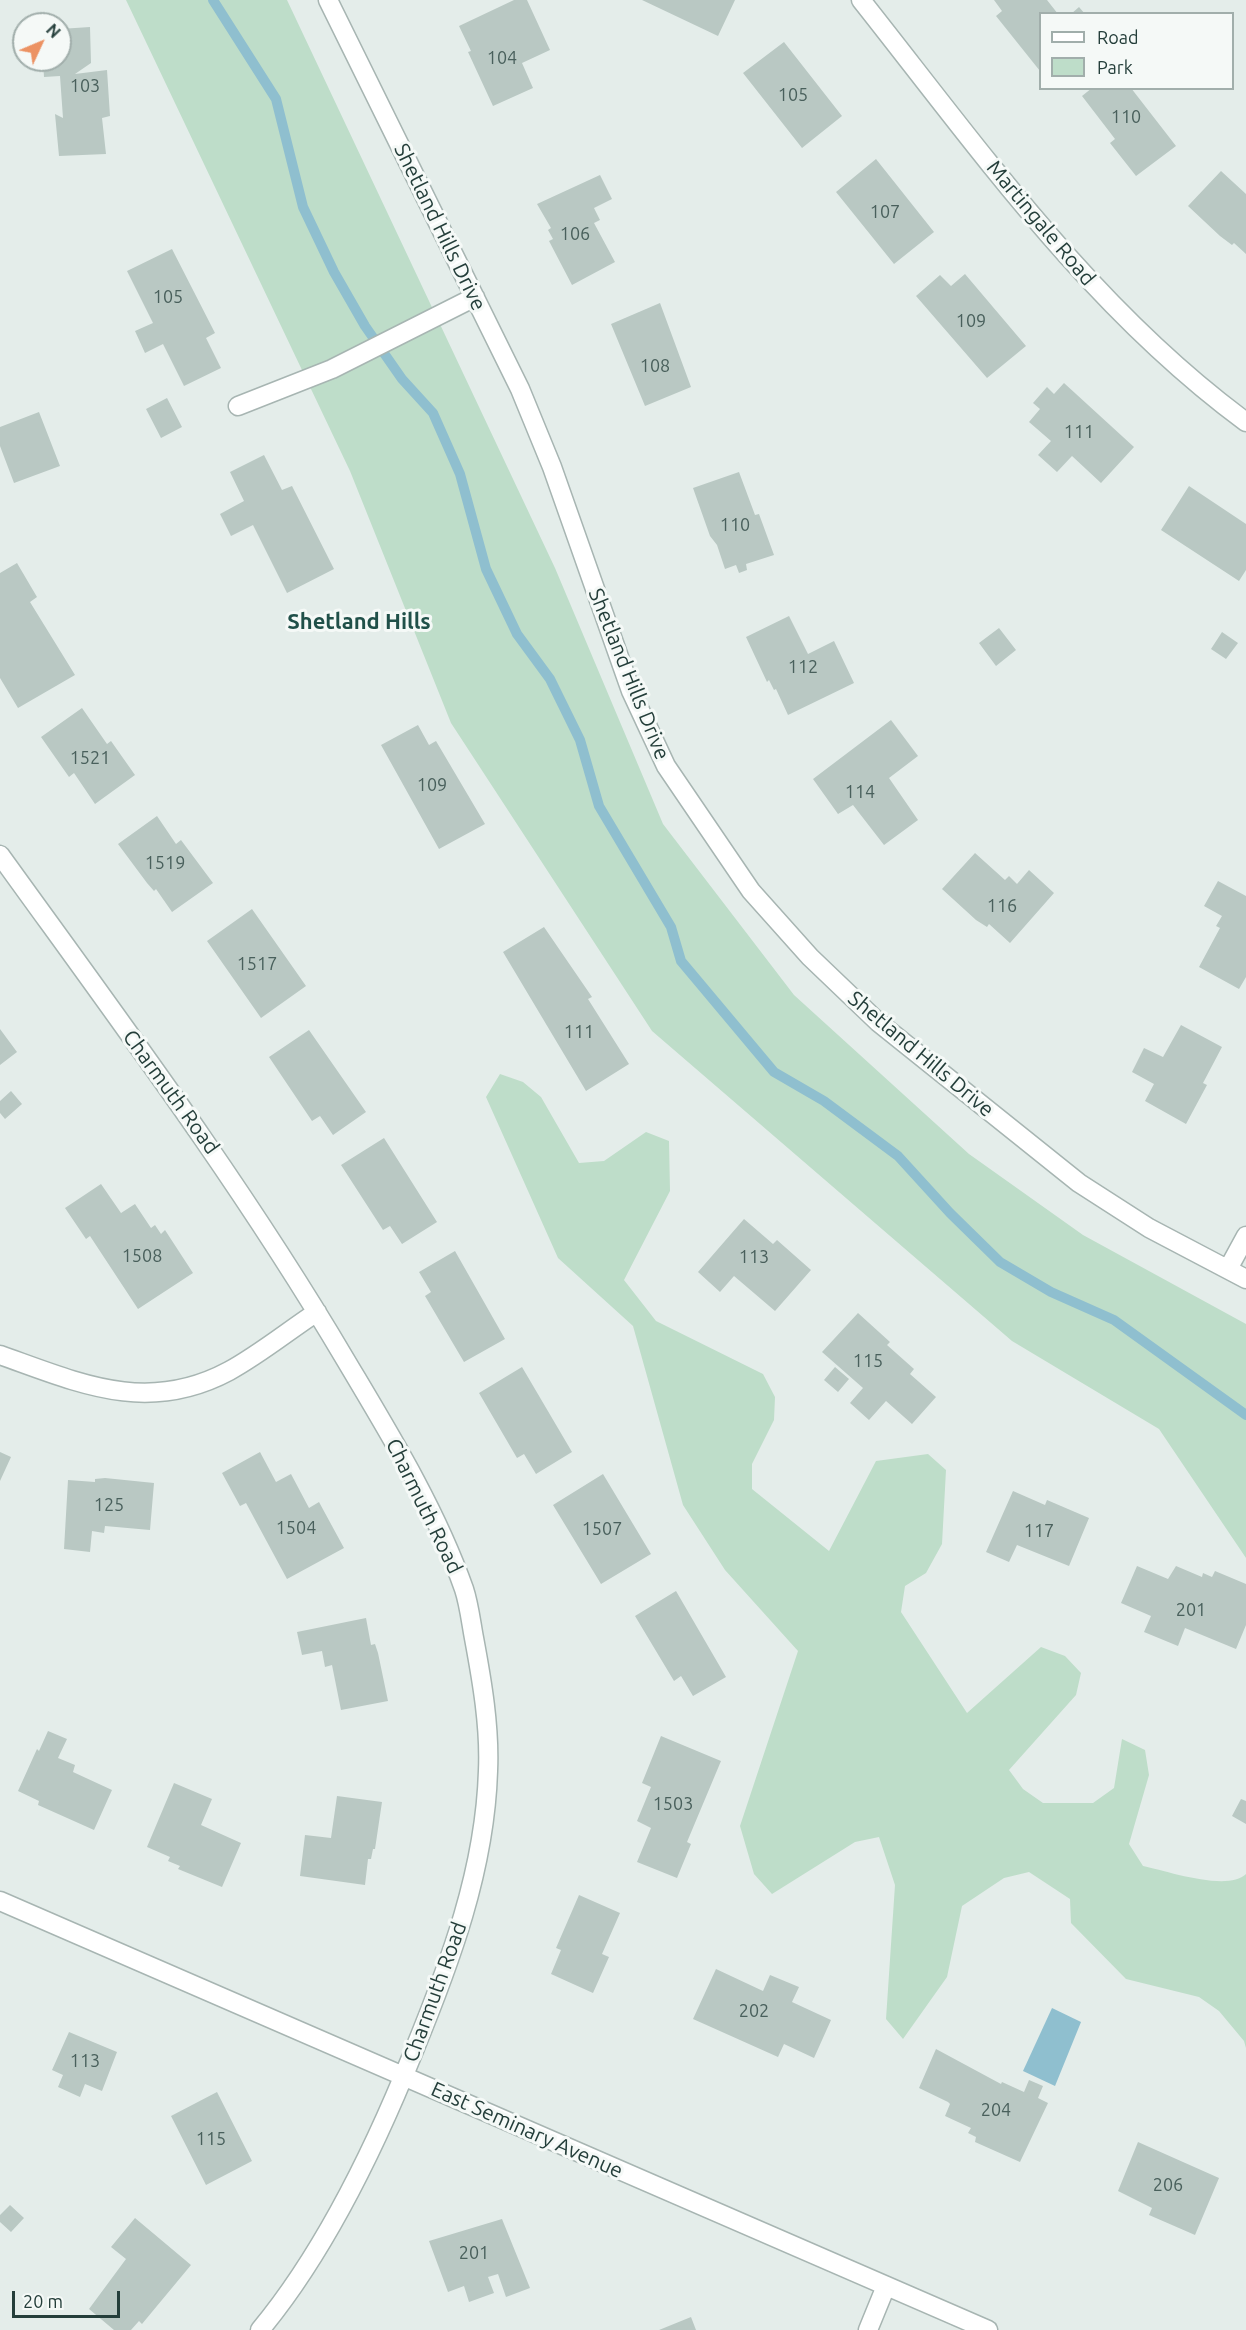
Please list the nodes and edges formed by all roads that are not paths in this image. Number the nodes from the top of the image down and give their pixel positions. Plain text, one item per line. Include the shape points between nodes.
1 (328, 0) edge
2 (861, 0) edge
3 (475, 297) junction
4 (238, 406) dead end
5 (1246, 422) edge
6 (0, 855) edge
7 (1246, 1236) edge
8 (1228, 1269) junction
9 (1246, 1279) edge
10 (317, 1312) junction
11 (0, 1354) edge
12 (0, 1902) edge
13 (404, 2076) junction
14 (886, 2286) junction
15 (260, 2330) edge
16 (868, 2330) edge
17 (988, 2330) edge

1 - 3 street, Shetland Hills Drive
2 - 5 street, Martingale Road via 1026,208 1092,283 1146,340
3 - 4 street via 357,357
3 - 8 street, Shetland Hills Drive via 548,455 631,691 666,766 751,891 810,957 878,1022 1079,1183 1149,1228
6 - 10 street, Charmuth Road via 215,1154
7 - 8 street
8 - 9 street, Shetland Hills Drive
10 - 11 street via 229,1371 187,1388 144,1395 87,1386
10 - 13 street, Charmuth Road via 434,1515 465,1592 482,1680 488,1771 477,1865 452,1959
12 - 13 street, East Seminary Avenue
13 - 14 street, East Seminary Avenue
13 - 15 street, Charmuth Road via 333,2222
14 - 16 street
14 - 17 street, East Seminary Avenue

